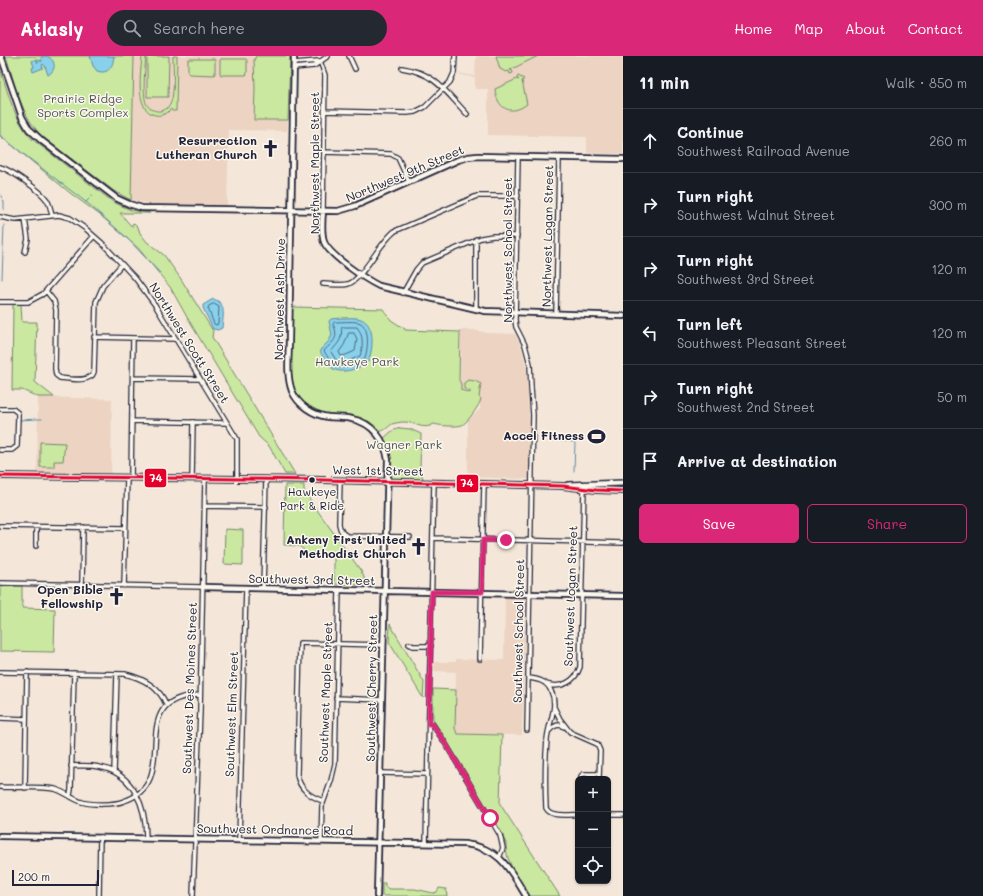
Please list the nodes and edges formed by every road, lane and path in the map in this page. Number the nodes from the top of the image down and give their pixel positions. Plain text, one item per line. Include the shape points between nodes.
1 (1, 56) edge
2 (294, 56) edge
3 (328, 56) edge
4 (349, 56) edge
5 (455, 56) edge
6 (320, 61) junction
7 (294, 65) junction
8 (402, 68) dead end
9 (355, 69) dead end
10 (443, 89) junction
11 (325, 111) junction
12 (467, 114) dead end
13 (324, 152) junction
14 (518, 157) junction
15 (560, 158) junction
16 (623, 159) edge
17 (0, 167) edge
18 (409, 182) junction
19 (518, 196) junction
20 (291, 211) junction
21 (323, 211) junction
22 (52, 216) junction
23 (0, 217) edge
24 (25, 219) junction
25 (94, 236) junction
26 (517, 236) junction
27 (476, 239) junction
28 (25, 252) dead end
29 (122, 264) junction
30 (360, 274) junction
31 (323, 284) dead end
32 (46, 291) junction
33 (403, 293) junction
34 (0, 302) edge
35 (476, 310) junction
36 (515, 313) junction
37 (556, 314) junction
38 (623, 316) edge
39 (94, 337) junction
40 (133, 338) junction
41 (176, 339) junction
42 (133, 378) junction
43 (200, 379) junction
44 (0, 409) edge
45 (132, 421) junction
46 (193, 422) junction
47 (227, 423) junction
48 (0, 450) edge
49 (0, 476) edge
50 (129, 478) junction
51 (192, 479) junction
52 (205, 480) junction
53 (238, 480) junction
54 (266, 480) junction
55 (340, 480) junction
56 (387, 481) junction
57 (434, 482) junction
58 (484, 484) junction
59 (623, 484) edge
60 (532, 485) junction
61 (584, 486) junction
62 (623, 491) edge
63 (205, 506) junction
64 (266, 507) junction
65 (0, 526) edge
66 (36, 527) junction
67 (83, 527) junction
68 (126, 528) junction
69 (386, 537) junction
70 (407, 537) dead end
71 (433, 538) junction
72 (483, 540) junction
73 (531, 541) junction
74 (583, 542) junction
75 (623, 543) edge
76 (36, 546) dead end
77 (0, 583) edge
78 (82, 585) junction
79 (124, 586) junction
80 (203, 587) junction
81 (246, 588) junction
82 (264, 588) junction
83 (339, 590) junction
84 (385, 591) junction
85 (432, 592) junction
86 (482, 592) junction
87 (530, 593) junction
88 (582, 595) junction
89 (623, 596) edge
90 (337, 644) junction
91 (409, 644) dead end
92 (383, 645) junction
93 (431, 646) junction
94 (480, 658) dead end
95 (0, 672) edge
96 (27, 672) junction
97 (74, 673) junction
98 (117, 674) junction
99 (528, 678) junction
100 (546, 684) junction
101 (559, 685) junction
102 (200, 695) junction
103 (553, 695) junction
104 (336, 698) junction
105 (382, 700) junction
106 (554, 702) junction
107 (166, 704) junction
108 (0, 718) edge
109 (26, 719) junction
110 (429, 724) junction
111 (565, 727) junction
112 (527, 730) dead end
113 (548, 733) junction
114 (72, 766) junction
115 (114, 772) junction
116 (380, 773) junction
117 (427, 774) junction
118 (599, 774) joint
119 (582, 776) edge
120 (0, 788) edge
121 (24, 788) junction
122 (70, 795) junction
123 (137, 795) junction
124 (323, 801) junction
125 (575, 815) edge
126 (611, 815) edge
127 (623, 816) edge
128 (0, 836) edge
129 (100, 837) junction
130 (146, 838) junction
131 (196, 839) junction
132 (239, 840) junction
133 (321, 841) junction
134 (378, 842) junction
135 (426, 843) junction
136 (499, 858) junction
137 (99, 896) edge
138 (193, 896) edge
139 (377, 896) edge
140 (526, 896) edge

1 - 20 street, Northwest 9th Street via 22,117 29,129 122,201 150,208
2 - 7 street, Northwest Ash Drive
3 - 6 street
4 - 9 street
5 - 10 street via 454,76
6 - 7 street via 308,67
6 - 11 street, Northwest Maple Street via 325,75
7 - 20 street, Northwest Ash Drive
8 - 10 street via 427,75
10 - 11 street via 426,106 412,112
10 - 12 street
11 - 13 street, Northwest Maple Street
13 - 18 street via 391,154 398,158
13 - 21 street, Northwest Maple Street
14 - 15 street, Northwest 9th Street
14 - 18 street, Northwest 9th Street via 468,157
14 - 19 street, Northwest School Street
15 - 16 street, Northwest 9th Street
15 - 37 street, Northwest Logan Street
17 - 22 street via 12,172 43,196
18 - 21 street, Northwest 9th Street via 346,209
19 - 26 street, Northwest School Street
19 - 30 street via 476,196 395,231 385,240
20 - 21 street, Northwest 9th Street
20 - 56 street, Northwest Ash Drive via 288,373 292,391 312,412 328,417 358,420 373,429 383,442 387,454
21 - 30 street, Northwest Maple Street via 322,232 326,245 332,253
22 - 24 street, Northwest Scott Street
22 - 25 street, Northwest Scott Street via 70,218
23 - 24 street, Northwest Scott Street
24 - 28 street via 28,239
25 - 29 street, Northwest Scott Street
25 - 32 street
26 - 27 street
26 - 36 street, Northwest School Street
27 - 33 street via 422,264
27 - 35 street
29 - 39 street via 97,297
29 - 41 street, Northwest Scott Street via 147,293
30 - 31 street via 348,284
30 - 33 street, Northwest Maple Street via 379,286
32 - 34 street via 31,301
32 - 39 street via 54,301 56,310 56,375 60,378 91,377 94,372
33 - 35 street, Northwest Maple Street
35 - 36 street, Northwest Maple Street
36 - 37 street, Northwest Maple Street
36 - 60 street, Northwest School Street via 516,324 530,364 533,414
37 - 38 street, Northwest Maple Street
39 - 40 street
40 - 41 street
40 - 42 street
41 - 43 street, Northwest Scott Street
42 - 43 street
42 - 45 street
43 - 47 street, Northwest Scott Street
44 - 48 street via 16,410 18,416 17,446 12,450
45 - 46 street
45 - 50 street
46 - 47 street
46 - 51 street
47 - 53 street, Northwest Scott Street via 238,442
49 - 50 main road, West 1st Street
50 - 51 main road, West 1st Street
50 - 68 street
51 - 52 main road, West 1st Street
52 - 53 main road, West 1st Street
52 - 63 street, Southwest Des Moines Street
53 - 54 main road, West 1st Street
54 - 55 main road, West 1st Street
54 - 64 street
55 - 56 main road, West 1st Street
55 - 69 street via 339,524 343,534
56 - 57 main road, West 1st Street
56 - 69 street, Southwest Cherry Street
57 - 58 main road, West 1st Street
57 - 71 street
58 - 60 main road, West 1st Street
58 - 72 street
59 - 61 main road, West 1st Street
60 - 61 main road, West 1st Street
60 - 73 street, Southwest School Street
61 - 62 main road, West 1st Street
61 - 74 street, Southwest Logan Street
63 - 64 street
63 - 80 street, Southwest Des Moines Street
64 - 82 street
65 - 66 street
66 - 67 street
66 - 76 street
67 - 68 street
67 - 78 street
68 - 79 street
69 - 70 street
69 - 84 street, Southwest Cherry Street
71 - 72 street
71 - 85 street
72 - 73 street
72 - 86 street
73 - 74 street
73 - 87 street, Southwest School Street
74 - 75 street
74 - 88 street, Southwest Logan Street
77 - 78 street, Southwest 3rd Street
78 - 79 street, Southwest 3rd Street
79 - 80 street, Southwest 3rd Street
80 - 81 street, Southwest 3rd Street
80 - 102 street, Southwest Des Moines Street
81 - 82 street, Southwest 3rd Street
81 - 132 street, Southwest Elm Street
82 - 83 street, Southwest 3rd Street
83 - 84 street, Southwest 3rd Street
83 - 90 street, Southwest Maple Street
84 - 85 street, Southwest 3rd Street
84 - 92 street, Southwest Cherry Street
85 - 86 street, Southwest 3rd Street
85 - 93 street
86 - 87 street, Southwest 3rd Street
86 - 94 street
87 - 88 street, Southwest 3rd Street
87 - 99 street, Southwest School Street
88 - 89 street, Southwest 3rd Street
88 - 101 street, Southwest Logan Street via 580,666 572,680
90 - 92 street
90 - 104 street, Southwest Maple Street
90 - 124 street via 300,643 297,775 305,791
91 - 93 street
92 - 105 street, Southwest Cherry Street
93 - 110 street
95 - 96 street
96 - 97 street
96 - 109 street
97 - 98 street
97 - 114 street
98 - 107 street via 144,680 156,690
98 - 115 street
99 - 100 street
99 - 112 street, Southwest School Street
100 - 101 street
100 - 103 street
101 - 103 street via 554,688
102 - 107 street via 183,696
102 - 131 street, Southwest Des Moines Street
103 - 106 street
104 - 105 street
104 - 124 street, Southwest Maple Street via 335,764
105 - 116 street, Southwest Cherry Street
106 - 111 street
106 - 113 street
107 - 123 street via 156,727 153,773 145,788
108 - 109 street
109 - 121 street
110 - 117 street
110 - 136 street via 435,727 444,741 500,835 503,848
111 - 113 street via 557,725
111 - 118 street via 574,735 597,744 600,751
113 - 125 street via 546,808 553,814
114 - 115 street via 99,767
114 - 122 street
115 - 123 street via 128,782
116 - 117 street
116 - 134 street, Southwest Cherry Street
117 - 135 street
118 - 119 street
120 - 121 street
121 - 122 street via 52,789
122 - 123 street via 89,804 113,804
123 - 130 street via 144,812
124 - 133 street, Southwest Maple Street
126 - 127 street
128 - 129 street, Southwest Ordnance Road
129 - 130 street, Southwest Ordnance Road
129 - 137 street
130 - 131 street, Southwest Ordnance Road
131 - 132 street, Southwest Ordnance Road
131 - 138 street, Southwest Des Moines Street
132 - 133 street, Southwest Ordnance Road
133 - 134 street, Southwest Ordnance Road
134 - 135 street, Southwest Ordnance Road
134 - 139 street, Southwest Cherry Street
135 - 136 street, Southwest Ordnance Road via 475,845
136 - 140 street, Southwest Ordnance Road via 507,865

